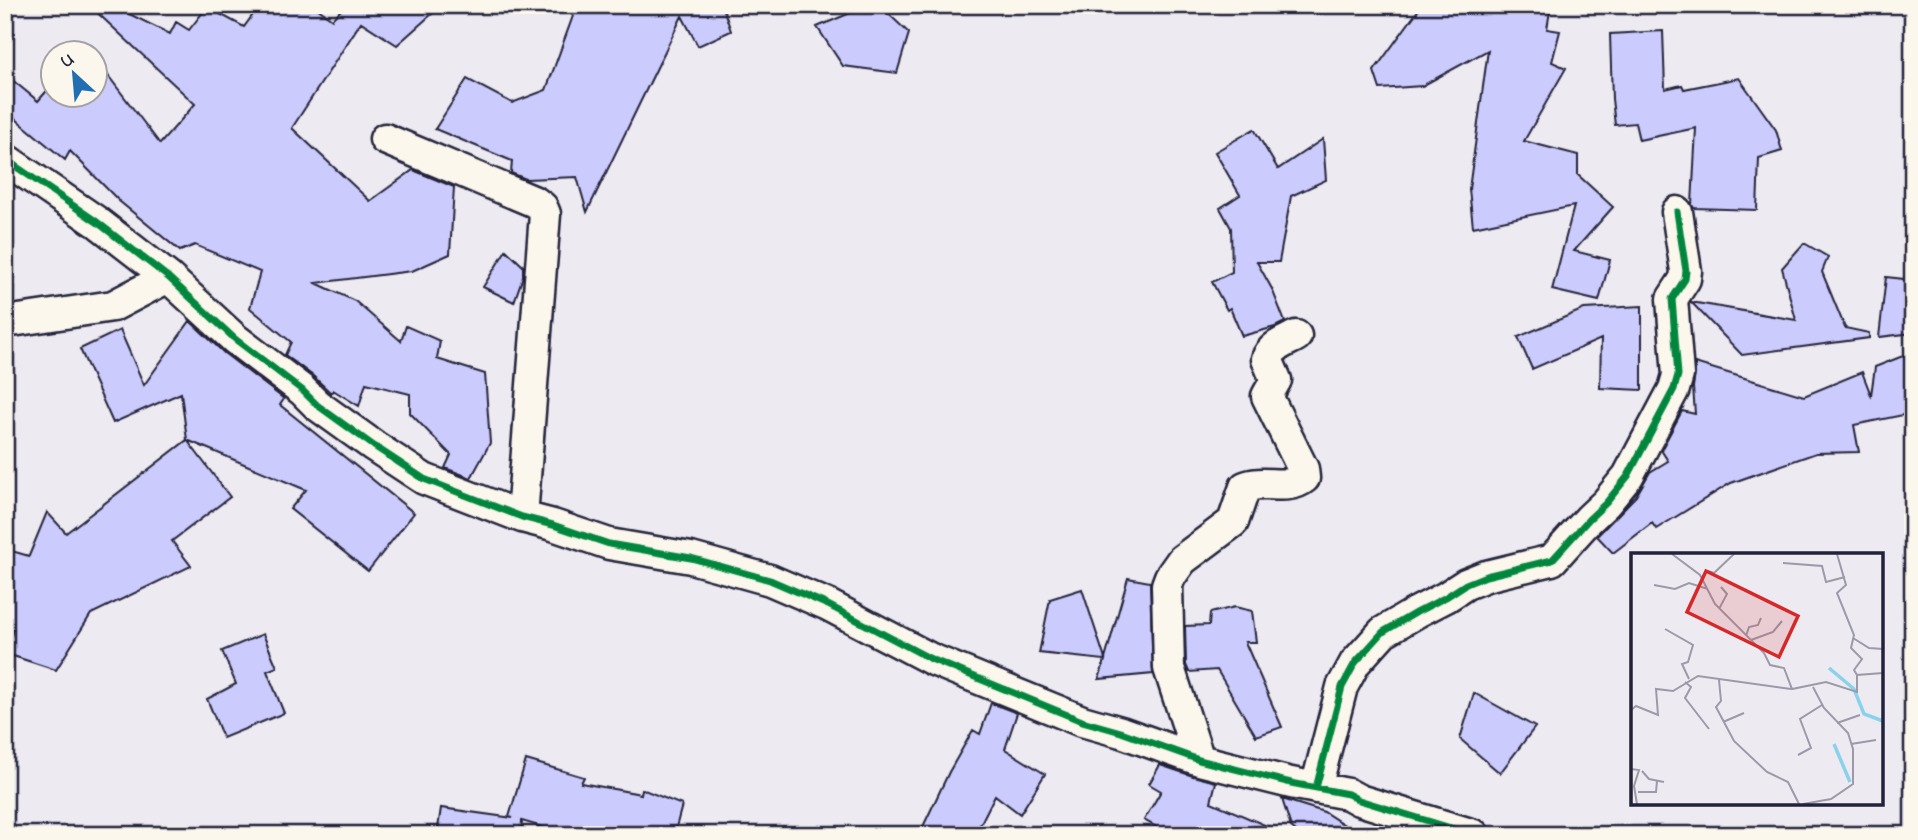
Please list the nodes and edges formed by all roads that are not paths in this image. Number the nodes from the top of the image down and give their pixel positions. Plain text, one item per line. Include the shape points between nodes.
1 (385, 139) dead end
2 (5, 159) edge
3 (1677, 212) dead end
4 (168, 277) junction
5 (5, 322) edge
6 (1296, 336) dead end
7 (522, 517) junction
8 (1199, 760) junction
9 (1316, 788) junction
10 (1474, 835) edge

1 - 7 street via 535,202 545,214
2 - 4 street
3 - 9 street via 1686,271 1672,299 1678,375 1628,476 1552,560 1466,584 1383,632 1355,663 1342,687
4 - 5 street via 113,306
4 - 7 street via 235,338 374,446 424,479
6 - 8 street via 1268,356 1276,380 1267,396 1304,478 1245,487 1233,522 1182,560 1167,585 1169,668
7 - 8 street via 609,544 691,558 770,580 931,659 1082,721
8 - 9 street
9 - 10 street

